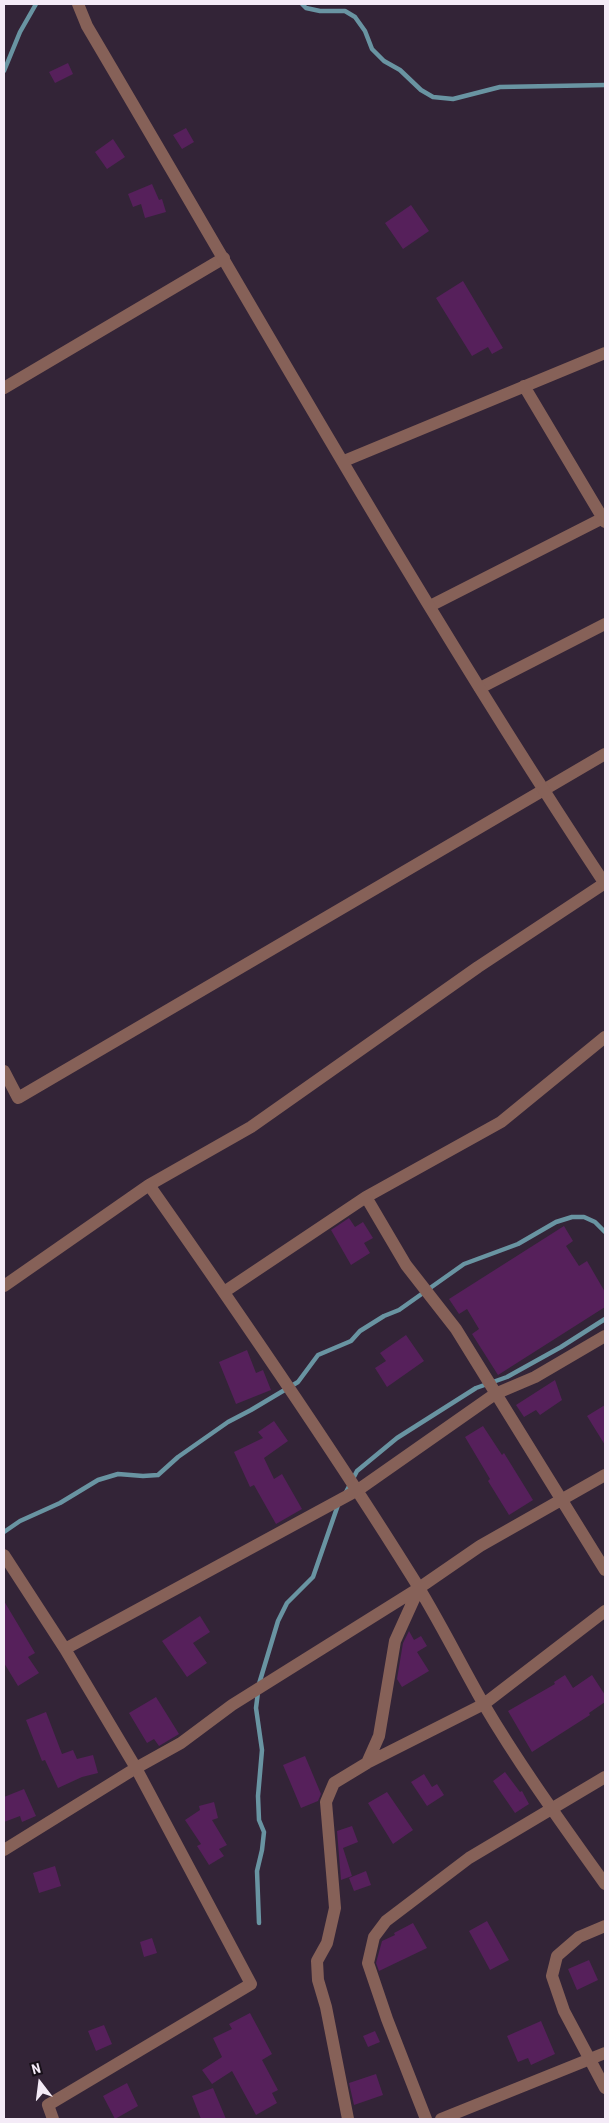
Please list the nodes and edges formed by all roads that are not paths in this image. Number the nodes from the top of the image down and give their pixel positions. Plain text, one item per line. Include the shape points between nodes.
1 (78, 4) edge
2 (224, 258) junction
3 (605, 353) edge
4 (524, 386) junction
5 (4, 388) edge
6 (344, 461) junction
7 (604, 519) edge
8 (430, 606) junction
9 (605, 624) edge
10 (480, 688) junction
11 (605, 754) edge
12 (543, 790) junction
13 (605, 884) edge
14 (605, 1037) edge
15 (4, 1072) edge
16 (149, 1185) junction
17 (366, 1197) junction
18 (4, 1286) edge
19 (224, 1292) junction
20 (605, 1336) edge
21 (495, 1394) junction
22 (605, 1475) edge
23 (358, 1490) junction
24 (563, 1500) junction
25 (4, 1555) edge
26 (605, 1570) edge
27 (419, 1588) junction
28 (605, 1611) edge
29 (65, 1650) junction
30 (484, 1704) junction
31 (367, 1763) junction
32 (136, 1768) junction
33 (605, 1777) edge
34 (552, 1810) junction
35 (4, 1850) edge
36 (605, 1884) edge
37 (605, 1926) edge
38 (605, 2052) edge
39 (590, 2060) junction
40 (605, 2088) edge
41 (54, 2119) edge
42 (348, 2119) edge
43 (426, 2119) edge
44 (441, 2119) edge

1 - 2 street
2 - 5 street
2 - 6 street
3 - 4 street
4 - 6 street
4 - 7 street
6 - 8 street
7 - 8 street
8 - 10 street
9 - 10 street
10 - 12 street
11 - 12 street
12 - 13 street
12 - 15 street via 18,1098
13 - 16 street via 478,967 251,1127
14 - 17 street via 501,1122
16 - 18 street
16 - 19 street
17 - 19 street
17 - 21 street via 406,1265 456,1329
19 - 23 street
20 - 21 street via 535,1377
21 - 23 street
21 - 24 street
22 - 24 street
23 - 27 street
23 - 29 street
24 - 26 street
24 - 27 street via 480,1546
25 - 29 street
27 - 30 street
27 - 31 street via 395,1641 379,1736
27 - 32 street via 232,1705 181,1743
28 - 30 street
29 - 32 street
30 - 31 street
30 - 34 street
31 - 42 street via 334,1783 326,1802 335,1908 327,1943 317,1961 318,1980
32 - 35 street
32 - 41 street via 251,1984 48,2105
33 - 34 street
34 - 36 street
34 - 43 street via 469,1858 386,1921 374,1937 368,1963
37 - 39 street via 579,1937 557,1956 552,1976 564,2011
38 - 39 street
39 - 40 street
39 - 44 street

